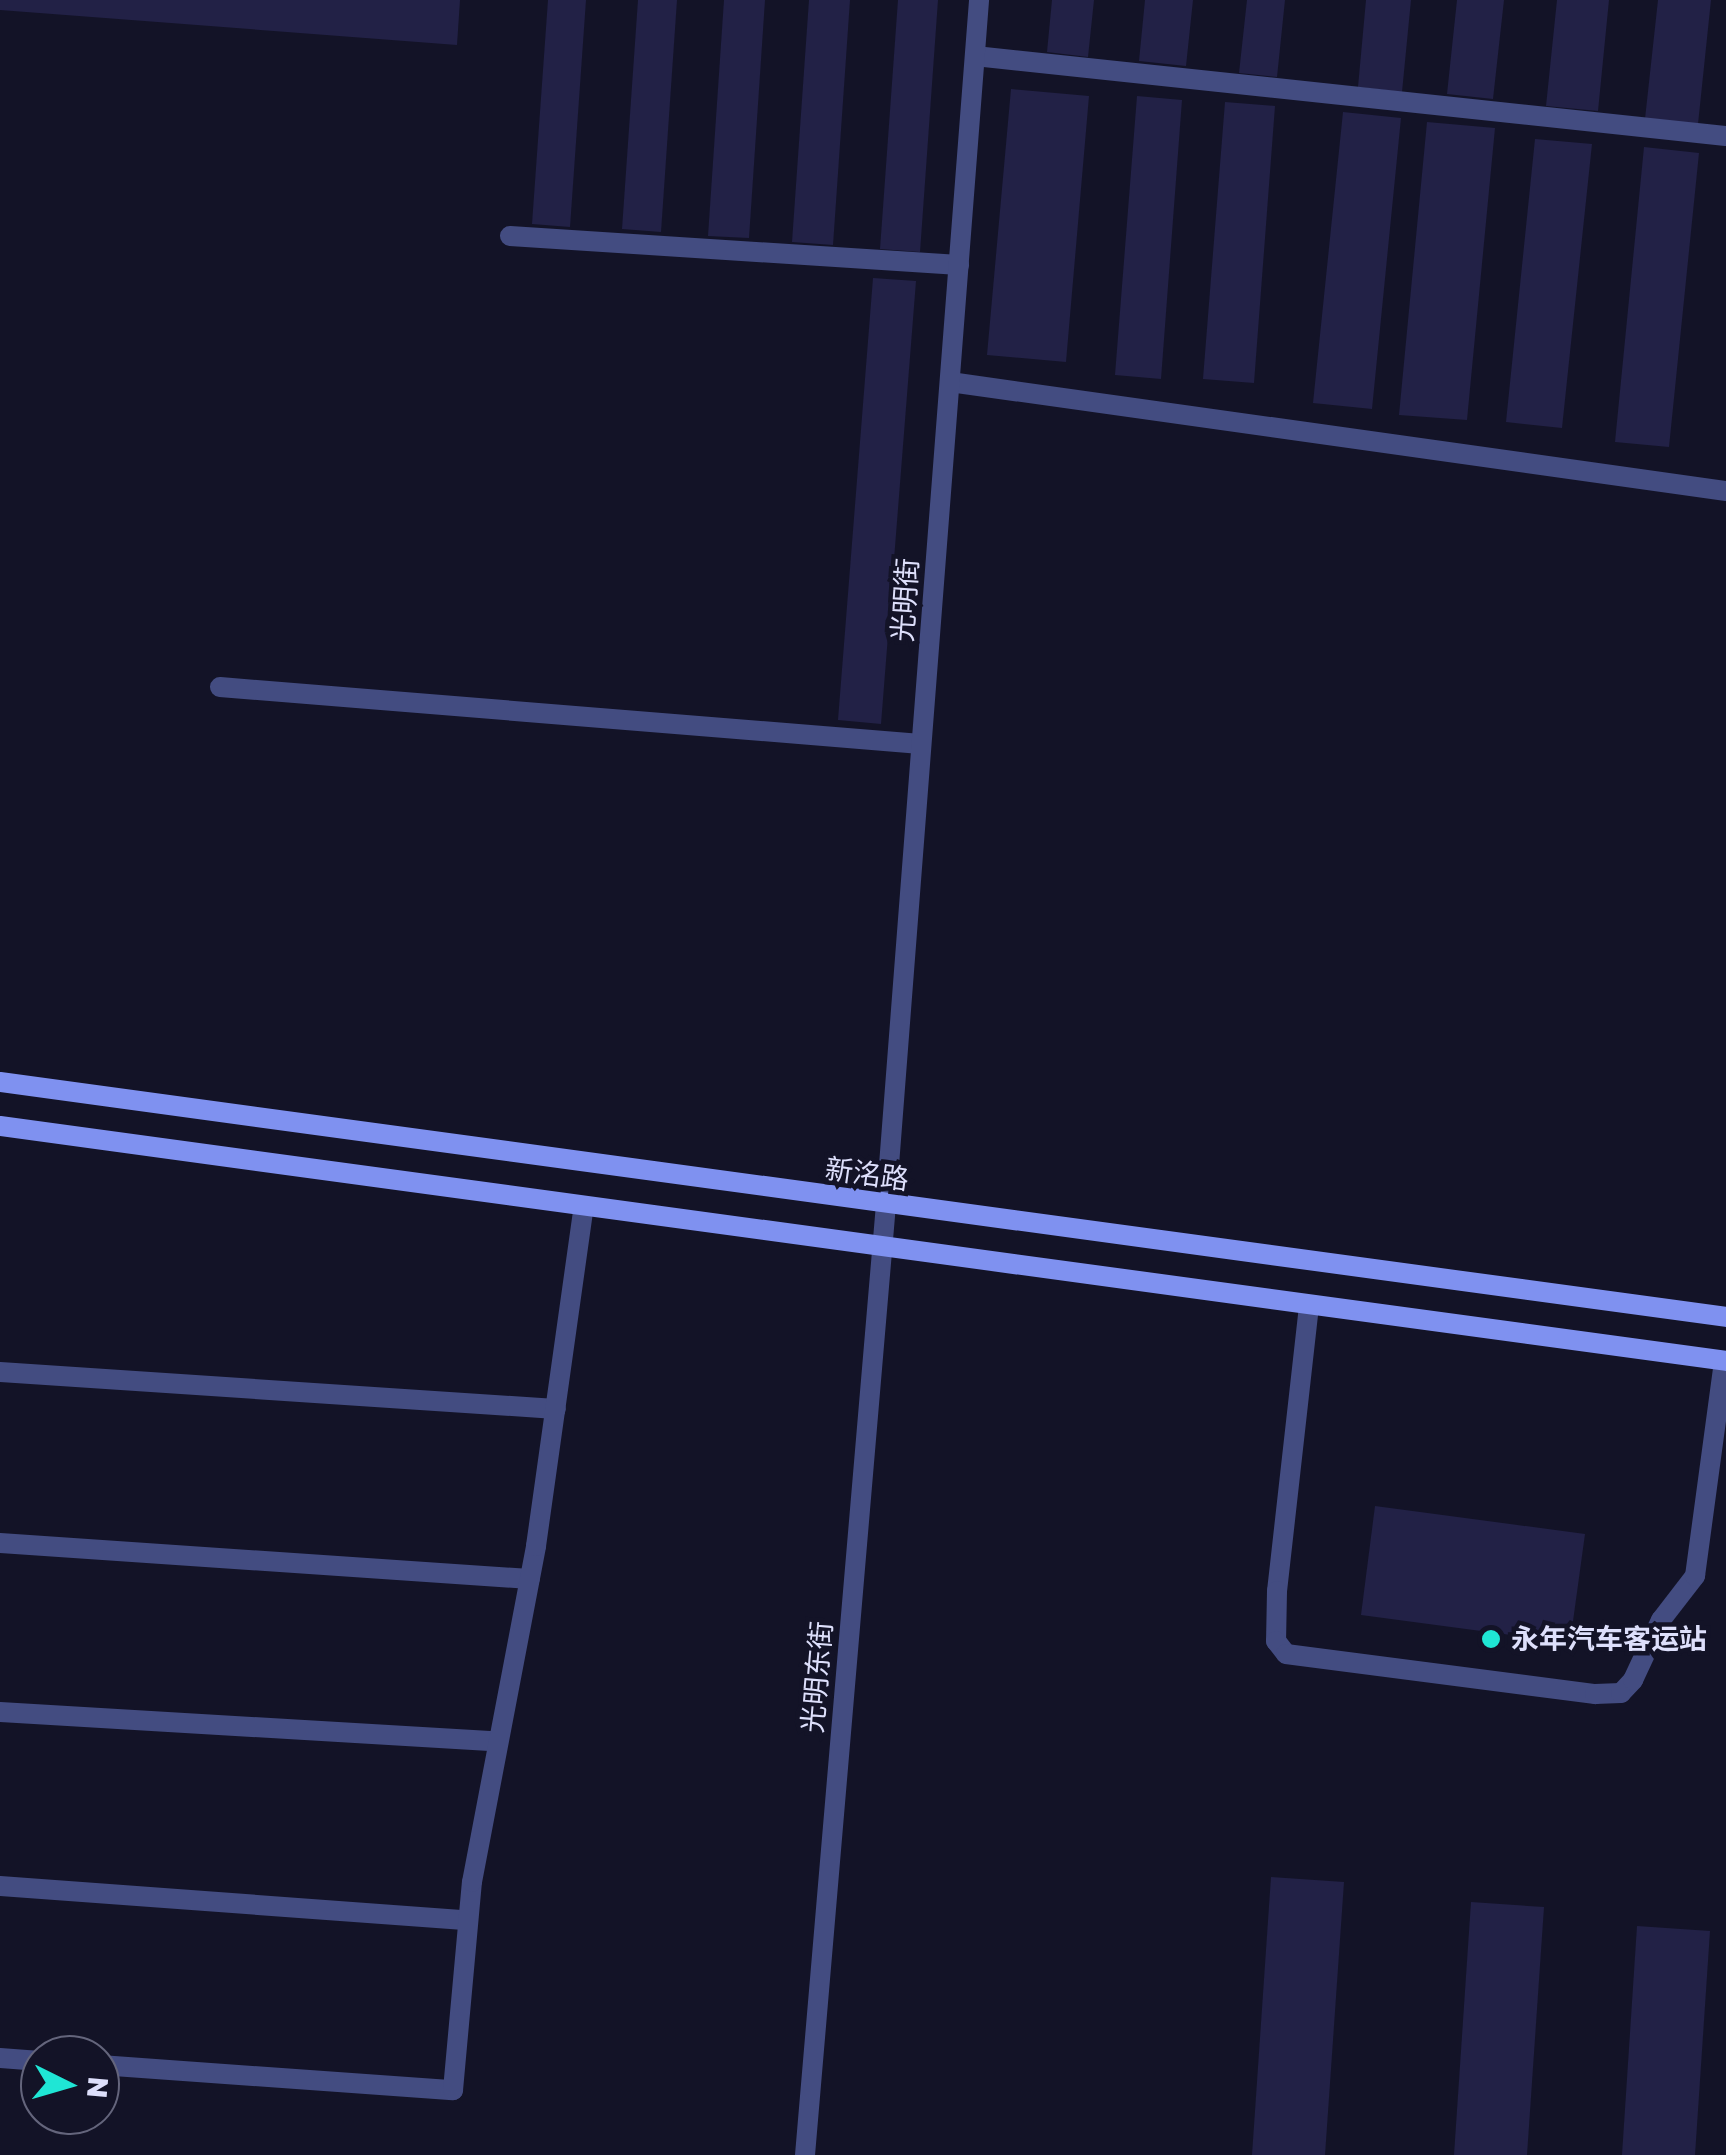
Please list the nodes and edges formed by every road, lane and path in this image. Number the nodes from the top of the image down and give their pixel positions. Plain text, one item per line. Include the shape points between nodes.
1 (980, 0) edge
2 (975, 56) junction
3 (1726, 136) edge
4 (510, 236) dead end
5 (959, 265) junction
6 (950, 382) junction
7 (1726, 492) edge
8 (220, 687) dead end
9 (922, 744) junction
10 (0, 1082) edge
11 (0, 1126) edge
12 (886, 1204) junction
13 (584, 1206) junction
14 (881, 1247) junction
15 (1309, 1306) junction
16 (1726, 1317) edge
17 (1725, 1361) edge
18 (0, 1372) edge
19 (556, 1409) junction
20 (0, 1544) edge
21 (530, 1579) junction
22 (0, 1712) edge
23 (498, 1742) junction
24 (0, 1886) edge
25 (468, 1920) junction
26 (120, 2067) edge
27 (805, 2155) edge

1 - 2 street, 光明街
2 - 3 street
2 - 5 street, 光明街
4 - 5 street
5 - 6 street, 光明街
6 - 7 street
6 - 9 street, 光明街
8 - 9 street
9 - 12 street, 光明街
10 - 12 main road, 新洺路
11 - 13 main road
12 - 14 street, 光明东街
12 - 16 main road, 新洺路
13 - 14 main road
13 - 19 street
14 - 15 main road
14 - 27 street, 光明东街
15 - 17 main road
15 - 17 street via 1277,1591 1276,1641 1286,1654 1620,1693 1695,1576
18 - 19 street
19 - 21 street
20 - 21 street
21 - 23 street
22 - 23 street
23 - 25 street
24 - 25 street
25 - 26 street via 452,2090

